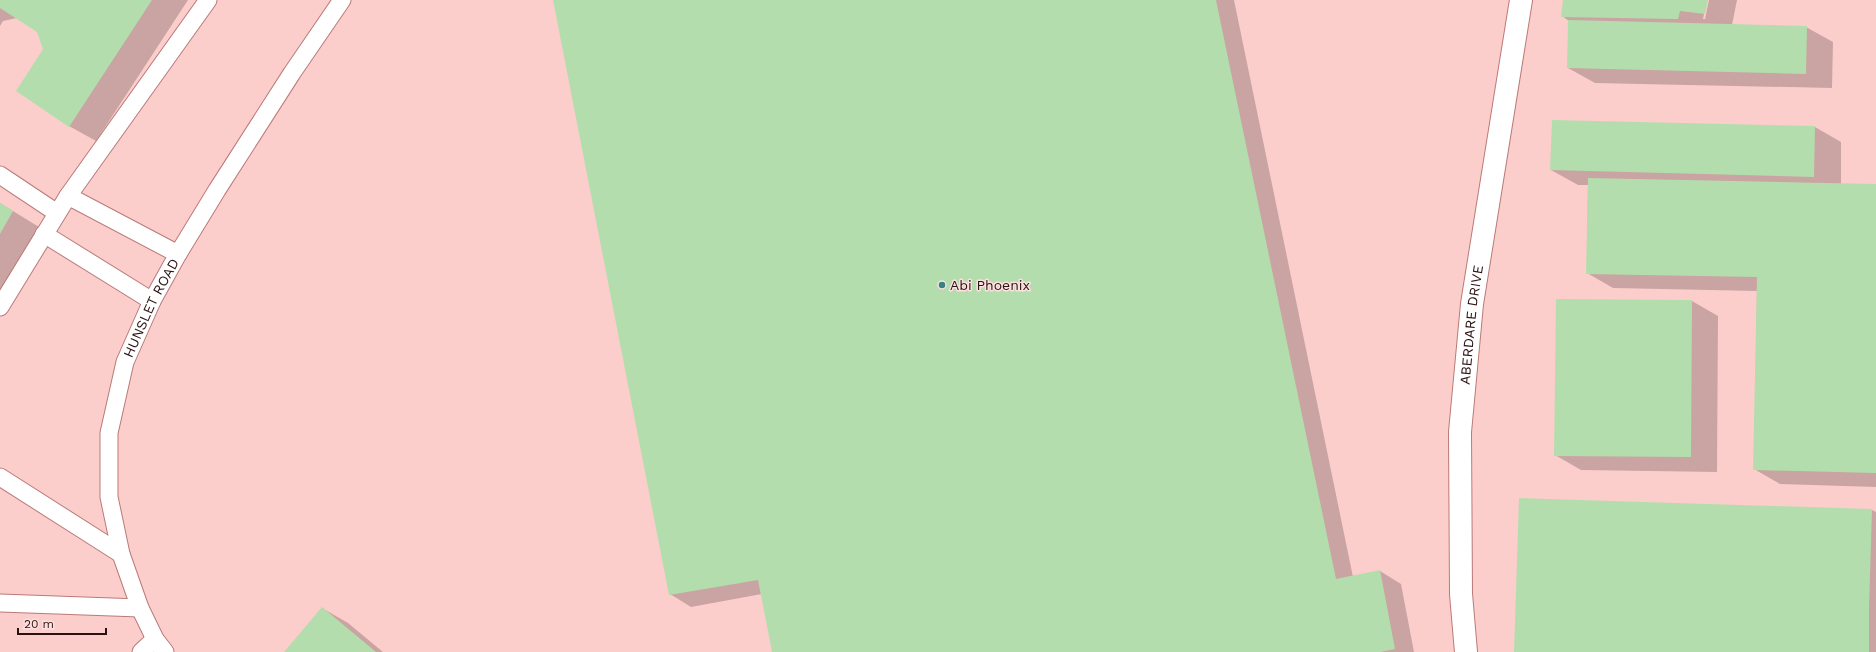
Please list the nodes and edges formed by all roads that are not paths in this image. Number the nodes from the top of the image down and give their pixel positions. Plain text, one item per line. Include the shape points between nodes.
1 (208, 0) edge
2 (342, 0) edge
3 (1521, 0) edge
4 (0, 175) edge
5 (68, 196) junction
6 (57, 213) junction
7 (44, 234) junction
8 (178, 254) junction
9 (152, 301) junction
10 (0, 307) edge
11 (0, 477) edge
12 (121, 554) junction
13 (0, 603) edge
14 (140, 608) junction
15 (160, 645) edge
16 (141, 652) edge
17 (1466, 652) edge

1 - 5 lane
2 - 8 lane, HUNSLET ROAD
3 - 17 street, ABERDARE DRIVE via 1472,304 1460,432 1461,594
4 - 6 lane
5 - 6 lane
5 - 8 lane
6 - 7 lane
7 - 9 lane
7 - 10 lane
8 - 9 lane, HUNSLET ROAD
9 - 12 lane, HUNSLET ROAD via 125,362 109,433 108,497
11 - 12 lane
12 - 14 lane, HUNSLET ROAD
13 - 14 lane
14 - 15 lane, HUNSLET ROAD
15 - 16 lane

